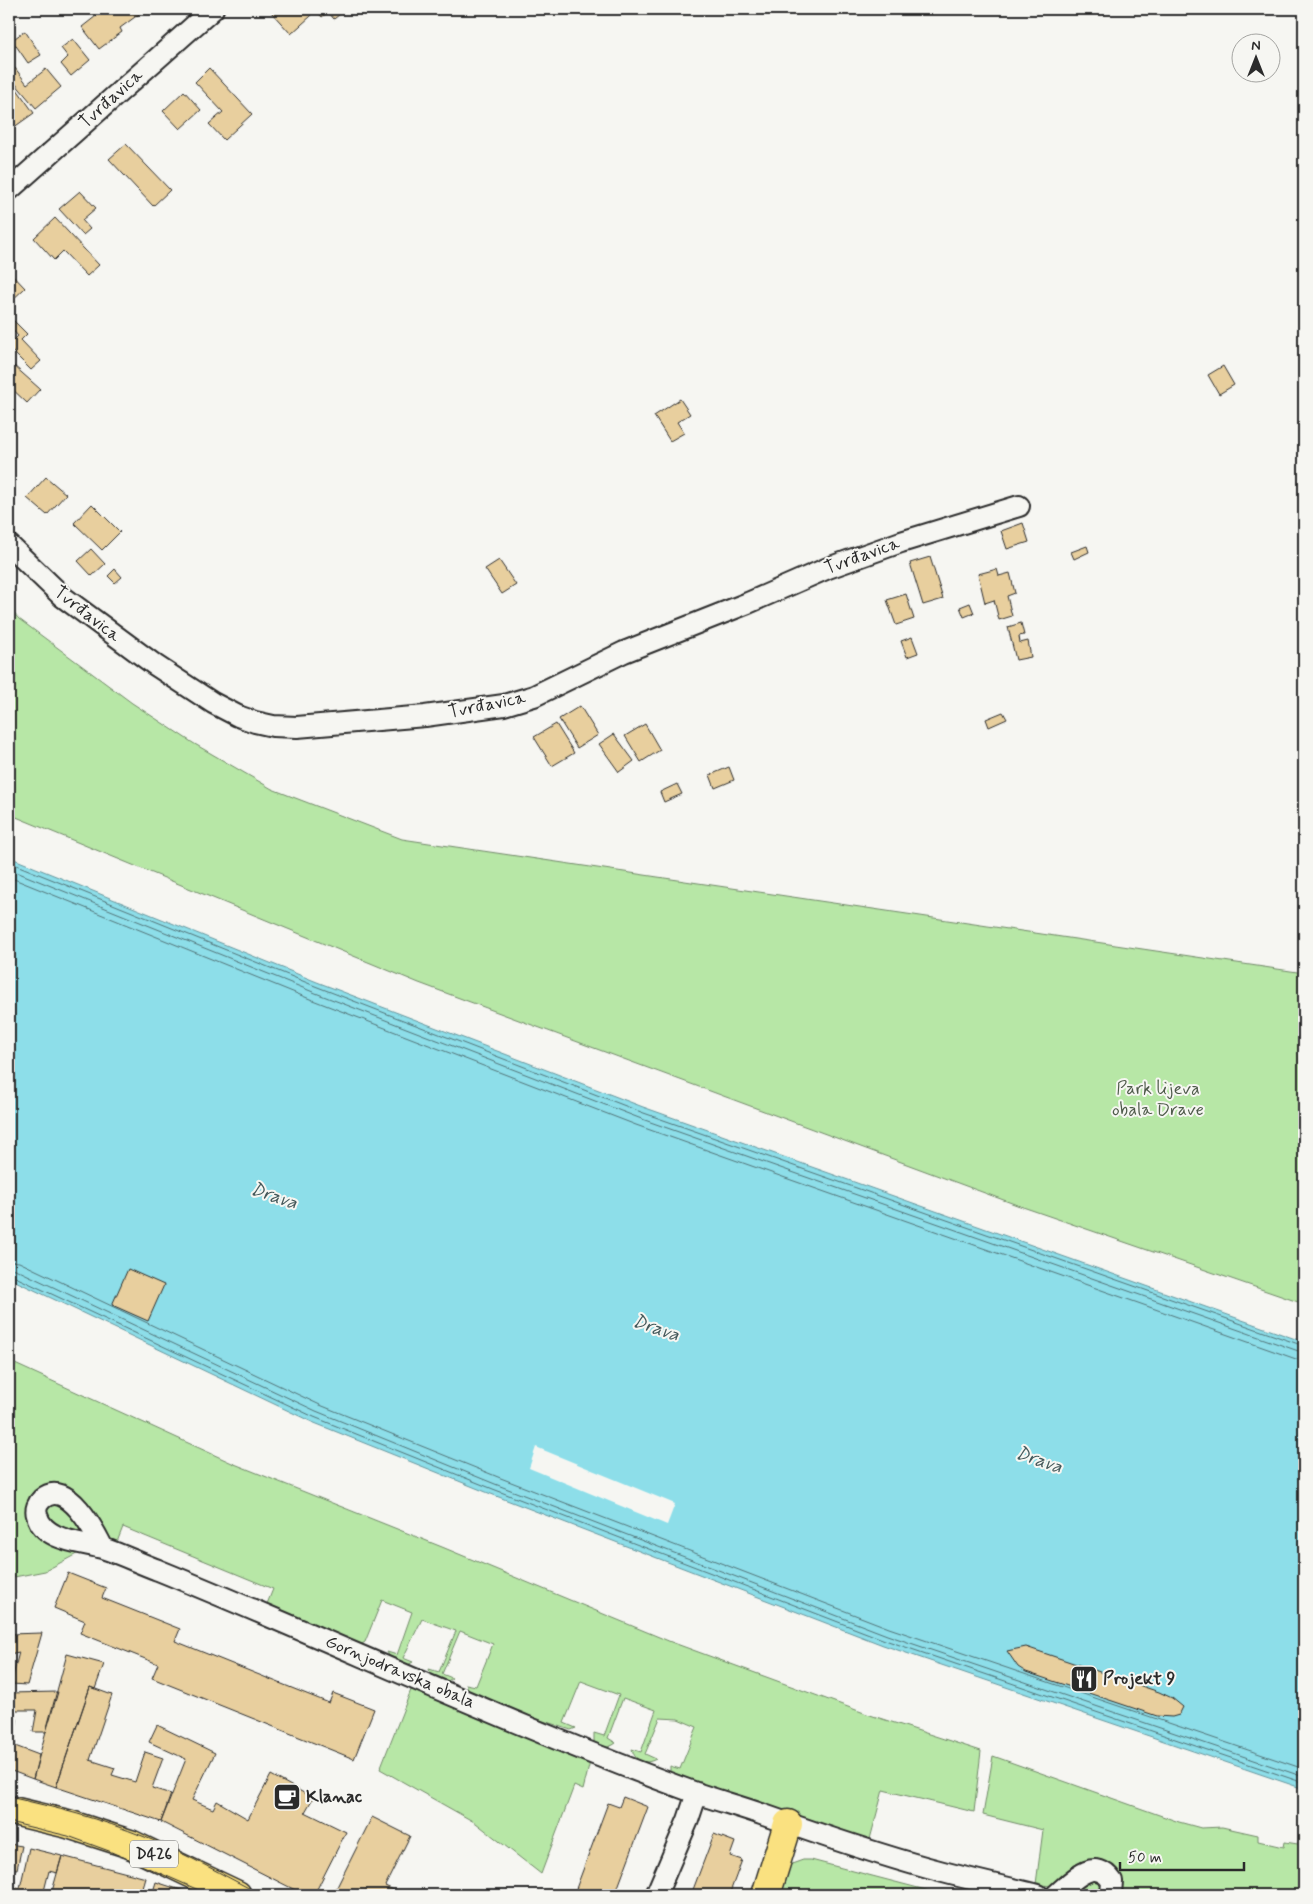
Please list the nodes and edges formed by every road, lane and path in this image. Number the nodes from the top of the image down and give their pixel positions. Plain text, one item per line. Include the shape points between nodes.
1 (213, 9) edge
2 (9, 190) edge
3 (1019, 506) dead end
4 (9, 545) edge
5 (104, 1548) dead end
6 (697, 1793) junction
7 (9, 1810) edge
8 (788, 1824) junction
9 (237, 1895) edge
10 (656, 1895) edge
11 (766, 1895) edge
12 (1038, 1895) edge
13 (1056, 1895) edge
14 (1111, 1895) edge

1 - 2 street, Tvrđavica
3 - 4 street, Tvrđavica via 828,568 624,652 534,696 504,705 434,715 297,728 255,722 213,703 63,597
5 - 6 street, Gornjodravska obala via 578,1747
6 - 8 street, Gornjodravska obala
6 - 10 street
7 - 9 main road, D426 via 130,1844
8 - 11 main road
8 - 12 street, Gornjodravska obala via 897,1859
13 - 14 street via 1074,1878 1094,1871 1112,1881

